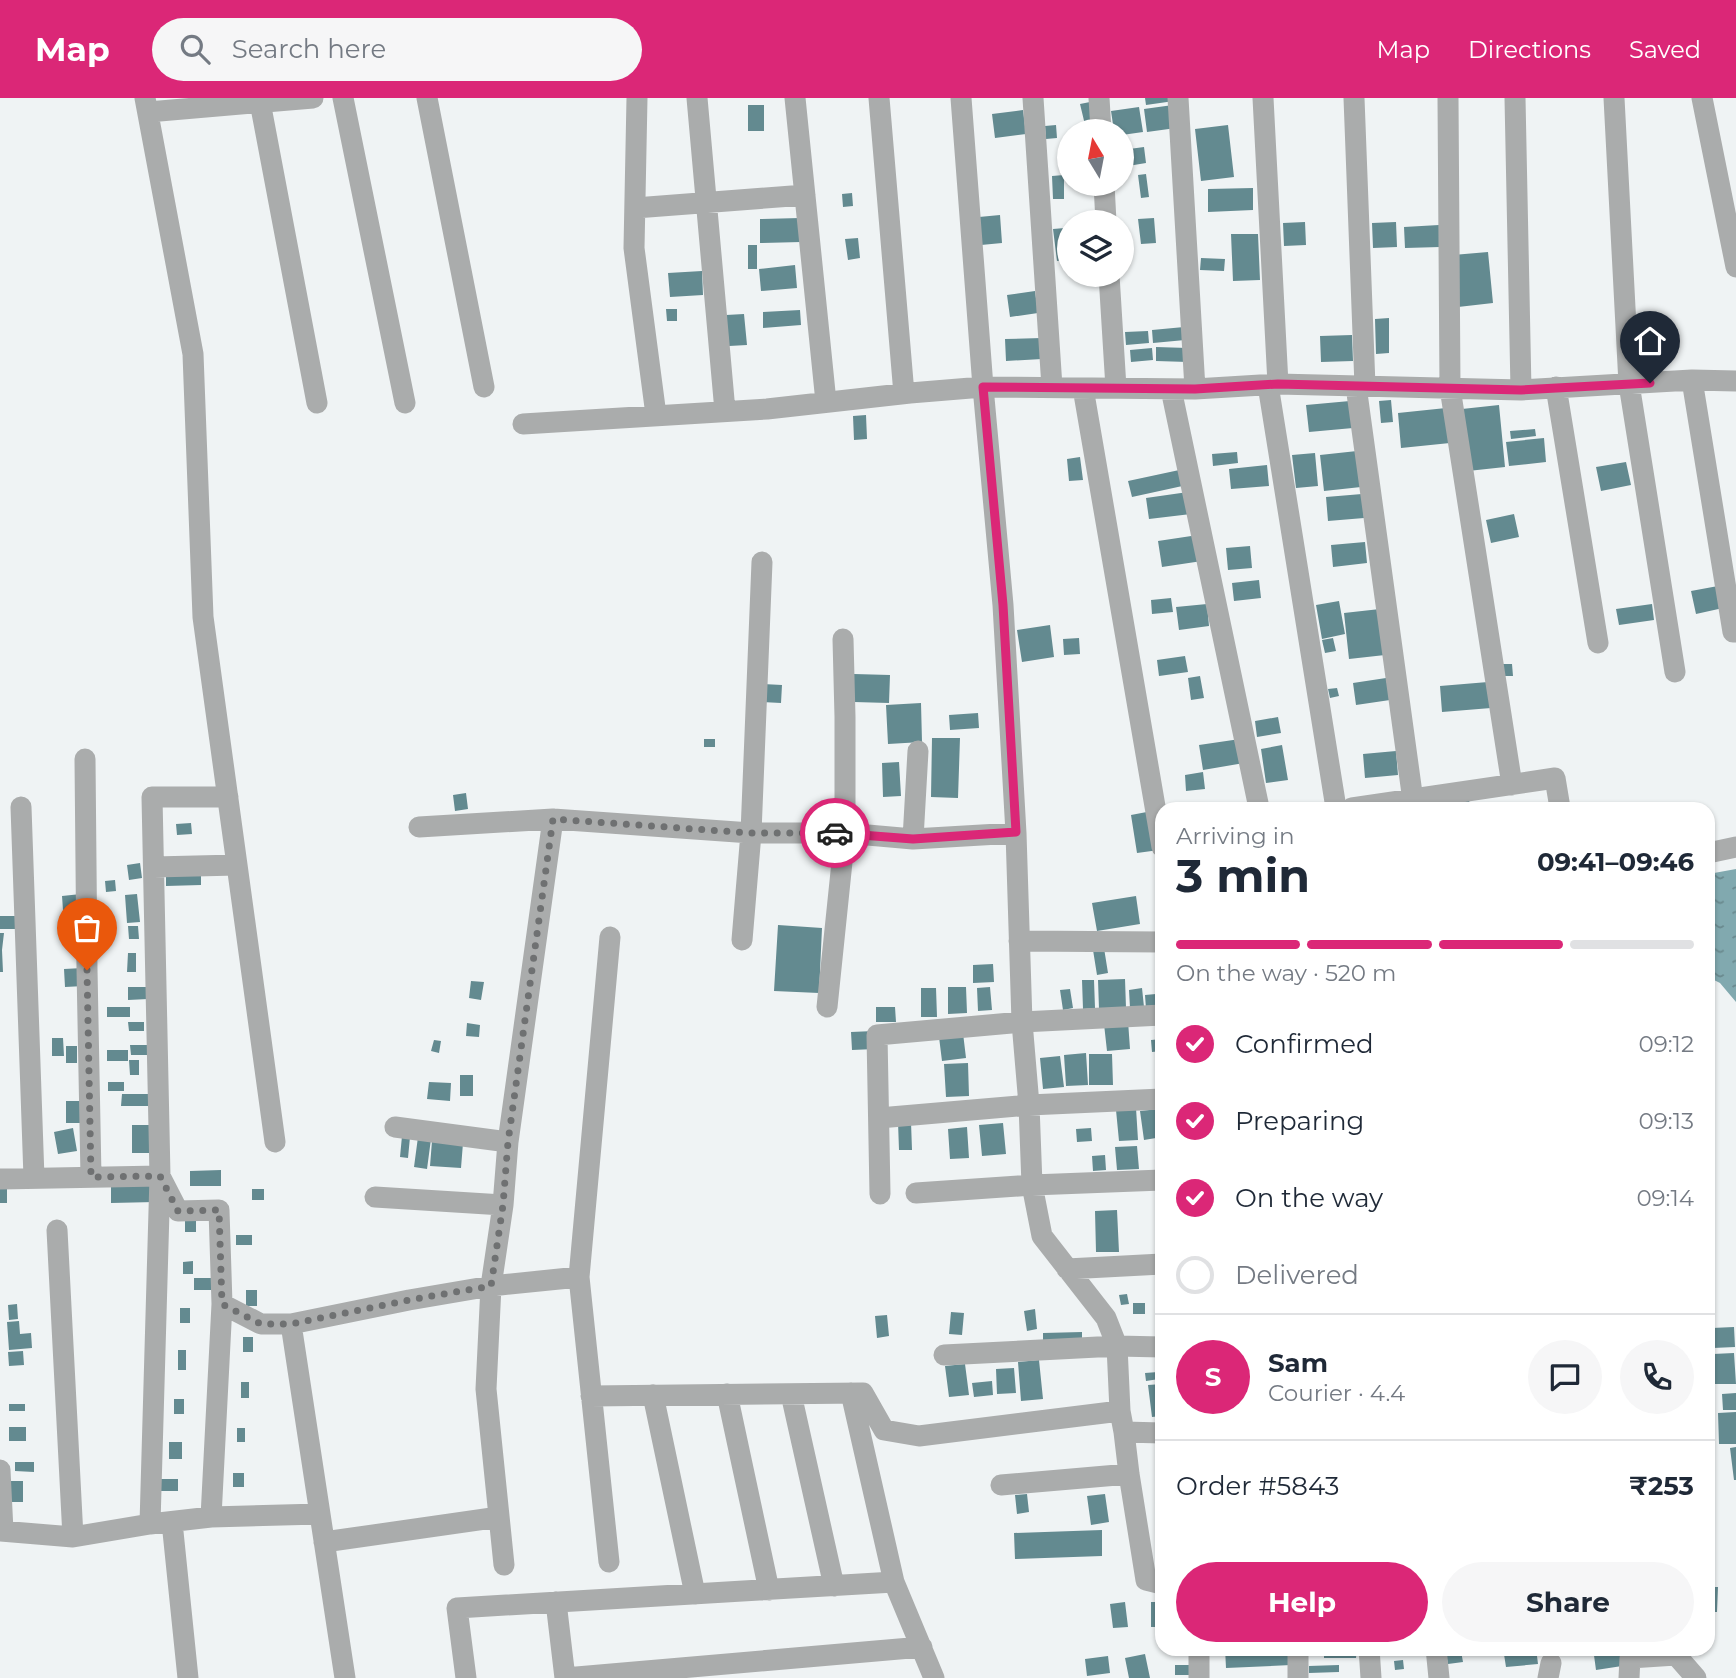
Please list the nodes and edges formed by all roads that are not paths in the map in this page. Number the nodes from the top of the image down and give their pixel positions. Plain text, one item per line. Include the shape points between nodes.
1 (313, 98) edge
2 (343, 98) edge
3 (428, 98) edge
4 (637, 98) edge
5 (697, 98) edge
6 (795, 98) edge
7 (879, 98) edge
8 (961, 98) edge
9 (1033, 98) edge
10 (1099, 98) edge
11 (1178, 98) edge
12 (1263, 98) edge
13 (1354, 98) edge
14 (1448, 98) edge
15 (1515, 98) edge
16 (1614, 98) edge
17 (1702, 98) edge
18 (260, 102) junction
19 (147, 105) edge
20 (1100, 119) edge
21 (805, 195) junction
22 (706, 203) junction
23 (635, 208) junction
24 (1736, 267) edge
25 (1110, 287) edge
26 (1692, 380) junction
27 (1736, 381) edge
28 (1629, 384) junction
29 (1273, 385) junction
30 (1360, 386) junction
31 (484, 387) dead end
32 (983, 387) junction
33 (1052, 387) junction
34 (1556, 387) junction
35 (1083, 388) junction
36 (1116, 388) junction
37 (1450, 388) junction
38 (1171, 389) junction
39 (1195, 389) junction
40 (1521, 390) junction
41 (904, 394) junction
42 (826, 402) junction
43 (317, 403) dead end
44 (405, 403) dead end
45 (725, 411) junction
46 (656, 415) junction
47 (523, 425) dead end
48 (762, 562) dead end
49 (1736, 632) edge
50 (843, 639) dead end
51 (1598, 643) dead end
52 (1675, 672) dead end
53 (918, 751) dead end
54 (85, 759) dead end
55 (1512, 785) junction
56 (228, 797) junction
57 (1482, 799) edge
58 (1155, 802) edge
59 (1258, 802) edge
60 (1335, 802) edge
61 (1414, 802) edge
62 (1441, 802) edge
63 (1559, 802) edge
64 (21, 807) dead end
65 (553, 819) junction
66 (419, 827) dead end
67 (1016, 832) junction
68 (751, 833) junction
69 (845, 833) junction
70 (913, 839) junction
71 (1736, 847) edge
72 (1715, 852) edge
73 (237, 864) junction
74 (153, 867) junction
75 (610, 937) dead end
76 (741, 940) dead end
77 (1019, 941) junction
78 (1155, 942) edge
79 (827, 1007) dead end
80 (1155, 1014) edge
81 (1023, 1021) junction
82 (1155, 1099) edge
83 (1029, 1105) junction
84 (879, 1118) junction
85 (395, 1127) dead end
86 (508, 1142) junction
87 (275, 1143) dead end
88 (160, 1176) junction
89 (91, 1177) junction
90 (34, 1178) junction
91 (0, 1179) edge
92 (1155, 1180) edge
93 (1032, 1185) junction
94 (916, 1193) dead end
95 (880, 1194) dead end
96 (375, 1197) dead end
97 (503, 1205) junction
98 (57, 1230) dead end
99 (1155, 1264) edge
100 (1067, 1269) junction
101 (579, 1277) junction
102 (491, 1286) junction
103 (222, 1304) junction
104 (291, 1324) junction
105 (1117, 1346) junction
106 (1155, 1347) edge
107 (944, 1355) dead end
108 (851, 1393) junction
109 (727, 1394) junction
110 (791, 1394) junction
111 (653, 1395) junction
112 (591, 1396) junction
113 (1120, 1411) junction
114 (1124, 1432) junction
115 (1155, 1433) edge
116 (0, 1470) edge
117 (1129, 1474) junction
118 (1001, 1485) dead end
119 (320, 1514) junction
120 (211, 1517) junction
121 (499, 1517) junction
122 (172, 1522) junction
123 (150, 1524) junction
124 (1, 1531) edge
125 (73, 1537) junction
126 (324, 1542) junction
127 (609, 1562) dead end
128 (504, 1565) dead end
129 (894, 1582) junction
130 (1155, 1582) edge
131 (834, 1586) junction
132 (769, 1590) junction
133 (695, 1594) junction
134 (556, 1602) junction
135 (922, 1647) junction
136 (1199, 1656) edge
137 (1298, 1656) edge
138 (1370, 1656) edge
139 (1437, 1656) edge
140 (1645, 1656) edge
141 (1677, 1656) edge
142 (188, 1678) edge
143 (345, 1678) edge
144 (466, 1678) edge
145 (565, 1678) edge
146 (934, 1678) edge
147 (1199, 1678) edge
148 (1298, 1678) edge
149 (1371, 1678) edge
150 (1439, 1678) edge
151 (1629, 1678) edge
152 (1696, 1678) edge

1 - 18 street
2 - 44 street
3 - 31 street
4 - 23 street
5 - 22 street
6 - 21 street
7 - 41 street
8 - 32 street
9 - 33 street
10 - 20 street
11 - 39 street
12 - 29 street
13 - 30 street
14 - 37 street
15 - 40 street
16 - 28 street
17 - 24 street
18 - 19 street
18 - 43 street
19 - 56 street via 193,354 203,617
21 - 22 street
21 - 42 street
22 - 23 street
22 - 45 street
23 - 46 street via 634,248
25 - 36 street
26 - 27 street
26 - 28 street
26 - 49 street
28 - 34 street
28 - 52 street
29 - 30 street
29 - 39 street
29 - 60 street
30 - 37 street
30 - 61 street
32 - 33 street
32 - 41 street
32 - 67 street via 1003,605
33 - 35 street
34 - 40 street
34 - 51 street
35 - 36 street
35 - 58 street
36 - 38 street
37 - 40 street
37 - 55 street
38 - 39 street
38 - 59 street
41 - 42 street
42 - 45 street
45 - 46 street
46 - 47 street
48 - 68 street
50 - 69 street
53 - 70 street
54 - 89 street
55 - 57 street
55 - 63 street via 1555,778
56 - 73 street
56 - 74 street via 152,797
57 - 62 street
64 - 90 street
65 - 66 street
65 - 68 street
65 - 86 street
67 - 70 street
67 - 77 street
68 - 69 street
68 - 76 street
69 - 70 street
69 - 79 street
71 - 72 street
73 - 74 street
73 - 87 street
74 - 88 street
75 - 101 street
77 - 78 street
77 - 81 street
80 - 81 street
81 - 83 street
81 - 84 street via 877,1035
82 - 83 street
83 - 84 street
83 - 93 street
84 - 95 street
85 - 86 street
86 - 97 street
88 - 89 street
88 - 103 street via 178,1211 219,1210
88 - 123 street
89 - 90 street
90 - 91 street
92 - 93 street
93 - 94 street
93 - 100 street via 1042,1236
96 - 97 street
97 - 102 street
98 - 125 street
99 - 100 street
100 - 105 street via 1106,1318
101 - 102 street
101 - 112 street
102 - 104 street
102 - 121 street via 486,1389
103 - 104 street via 261,1324
103 - 120 street
104 - 119 street
105 - 106 street
105 - 107 street
105 - 113 street
108 - 110 street
108 - 113 street via 863,1393 884,1430 919,1436
108 - 129 street
109 - 110 street
109 - 111 street
109 - 132 street
110 - 131 street
111 - 112 street
111 - 133 street
112 - 127 street
113 - 114 street
114 - 115 street
114 - 117 street
116 - 124 street
117 - 118 street
117 - 130 street via 1146,1580
119 - 120 street
119 - 126 street
120 - 122 street
121 - 126 street
121 - 128 street
122 - 123 street
122 - 142 street
123 - 125 street
124 - 125 street
126 - 143 street
129 - 131 street
129 - 135 street
131 - 132 street
132 - 133 street
133 - 134 street
134 - 144 street via 457,1608
134 - 145 street
135 - 145 street
135 - 146 street
136 - 147 street
137 - 148 street
138 - 149 street
139 - 150 street
140 - 151 street via 1630,1658
141 - 152 street

